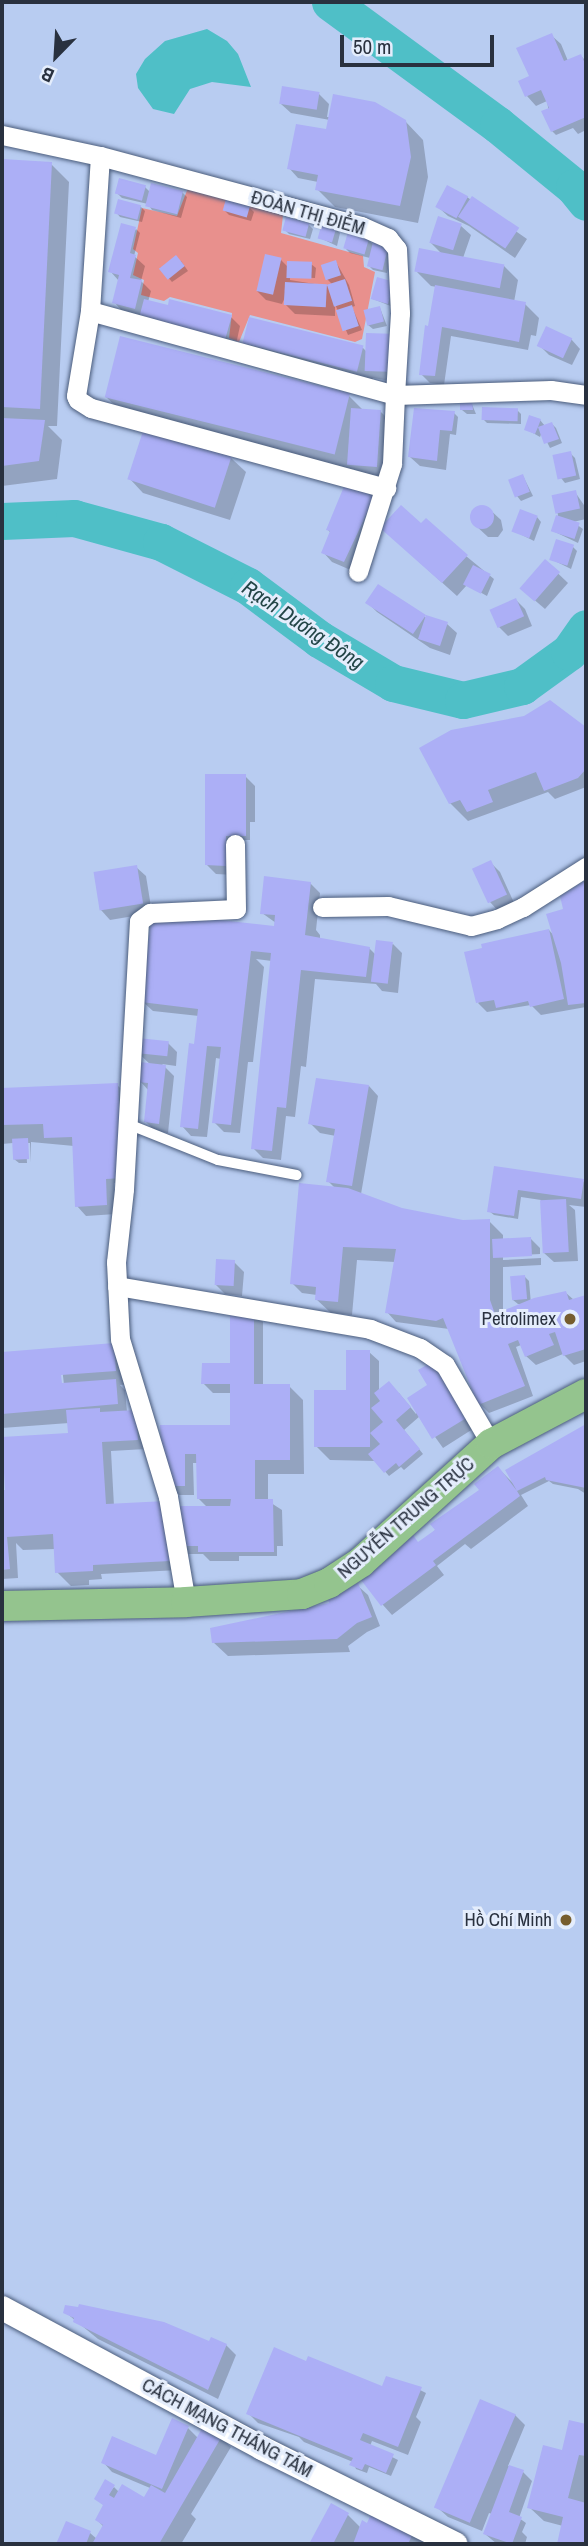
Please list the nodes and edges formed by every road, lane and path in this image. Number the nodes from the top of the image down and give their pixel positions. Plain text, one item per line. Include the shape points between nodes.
1 (2, 135) edge
2 (100, 156) junction
3 (90, 311) junction
4 (394, 394) junction
5 (586, 395) edge
6 (386, 488) junction
7 (358, 572) dead end
8 (235, 844) dead end
9 (586, 867) edge
10 (322, 907) dead end
11 (128, 1124) junction
12 (297, 1175) dead end
13 (117, 1286) junction
14 (586, 1394) edge
15 (491, 1444) junction
16 (186, 1602) junction
17 (2, 1606) edge
18 (2, 2308) edge
19 (455, 2544) edge

1 - 2 street, ĐOÀN THỊ ĐIỂM
2 - 3 street
2 - 4 street, ĐOÀN THỊ ĐIỂM via 361,226 388,238 397,249 400,313
3 - 4 street
3 - 6 street via 76,396 83,405
4 - 5 street via 551,390
4 - 6 street, ĐOÀN THỊ ĐIỂM via 392,464
6 - 7 street, ĐOÀN THỊ ĐIỂM
8 - 11 street via 236,909 150,913 139,921
9 - 10 street via 523,907 471,926 388,906
11 - 12 lane via 218,1160
11 - 13 street
13 - 15 street via 370,1329 420,1348 446,1365
13 - 16 street via 120,1339 168,1497
14 - 15 main road, NGUYỄN TRUNG TRỰC
15 - 16 main road, NGUYỄN TRUNG TRỰC via 361,1562 330,1583 302,1594
16 - 17 main road, NGUYỄN TRUNG TRỰC
18 - 19 street, CÁCH MẠNG THÁNG TÁM via 262,2448

